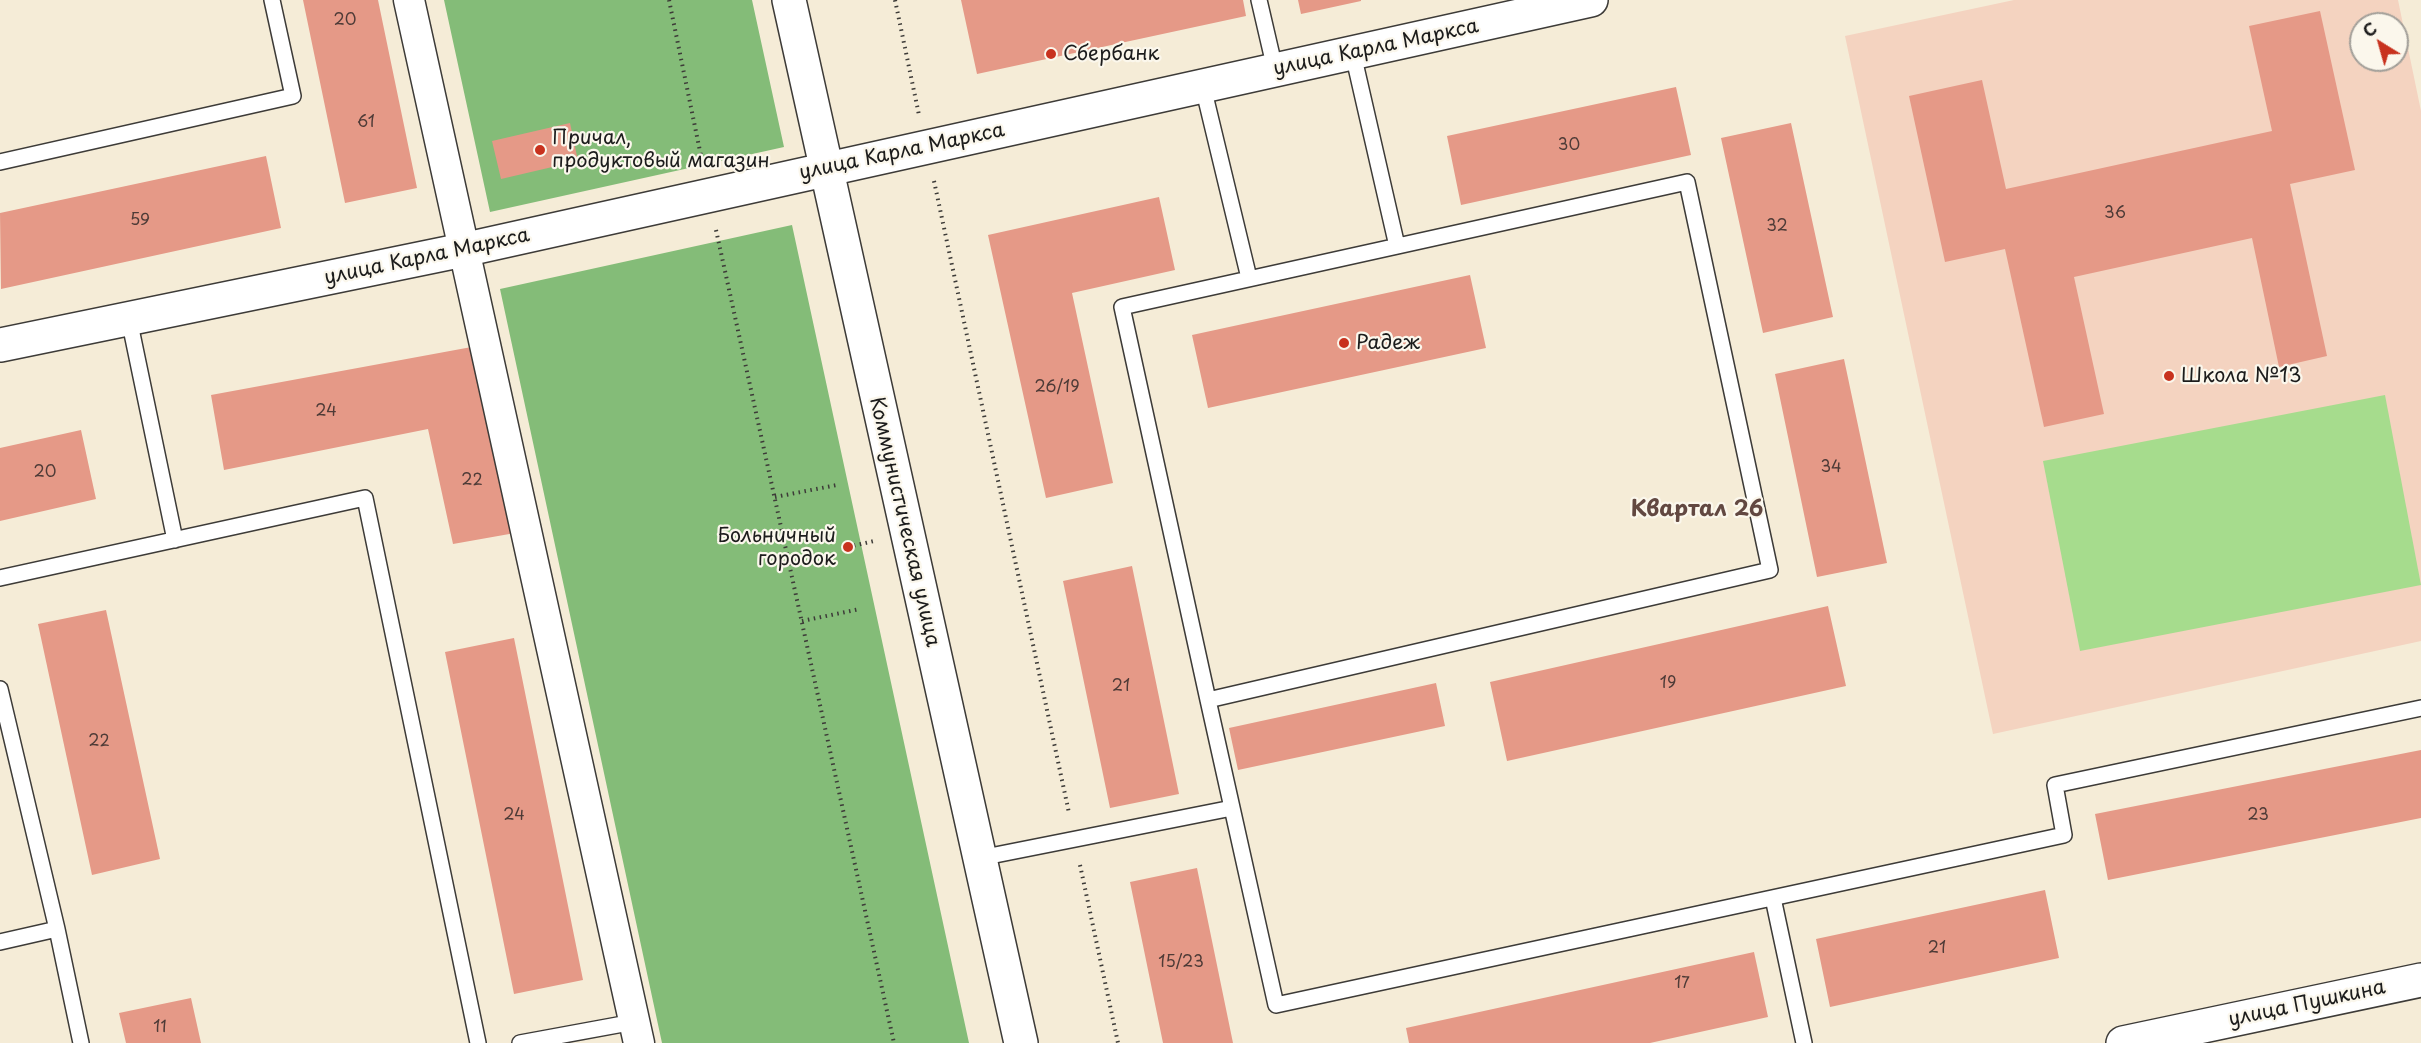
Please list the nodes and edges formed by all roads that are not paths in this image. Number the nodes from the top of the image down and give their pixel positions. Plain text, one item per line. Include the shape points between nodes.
1 (272, 0) edge
2 (409, 0) edge
3 (789, 0) edge
4 (1259, 0) edge
5 (1591, 0) edge
6 (1353, 54) junction
7 (1275, 69) junction
8 (1203, 87) junction
9 (0, 162) edge
10 (825, 169) junction
11 (1397, 246) junction
12 (463, 250) junction
13 (1249, 278) junction
14 (129, 319) junction
15 (0, 345) edge
16 (175, 540) junction
17 (0, 578) edge
18 (0, 689) edge
19 (1208, 700) junction
20 (2421, 708) edge
21 (1232, 808) junction
22 (980, 858) junction
23 (1773, 898) junction
24 (57, 929) junction
25 (0, 942) edge
26 (2421, 980) edge
27 (636, 1033) edge
28 (2166, 1039) edge
29 (81, 1043) edge
30 (478, 1043) edge
31 (520, 1043) edge
32 (1021, 1043) edge
33 (1804, 1043) edge
34 (2123, 1043) edge

1 - 9 lane via 293,96
2 - 12 street
3 - 10 street, Коммунистическая улица
4 - 7 lane
5 - 6 street, улица Карла Маркса
6 - 7 street, улица Карла Маркса
6 - 11 lane
7 - 8 street, улица Карла Маркса
8 - 10 street, улица Карла Маркса
8 - 13 lane
10 - 12 street, улица Карла Маркса
10 - 22 street, Коммунистическая улица
11 - 13 lane
11 - 19 lane via 1687,182 1770,570
12 - 14 street, улица Карла Маркса
12 - 27 street
13 - 19 lane via 1122,307
14 - 15 street, улица Карла Маркса
14 - 16 lane
16 - 17 lane
16 - 30 lane via 365,498
18 - 24 lane
19 - 21 lane
20 - 23 lane via 2055,785 2064,835
21 - 22 lane
21 - 23 lane via 1276,1005
22 - 32 street, Коммунистическая улица
23 - 33 lane
24 - 25 lane
24 - 29 lane
26 - 28 street, улица Пушкина
27 - 31 lane
28 - 34 street, улица Пушкина

